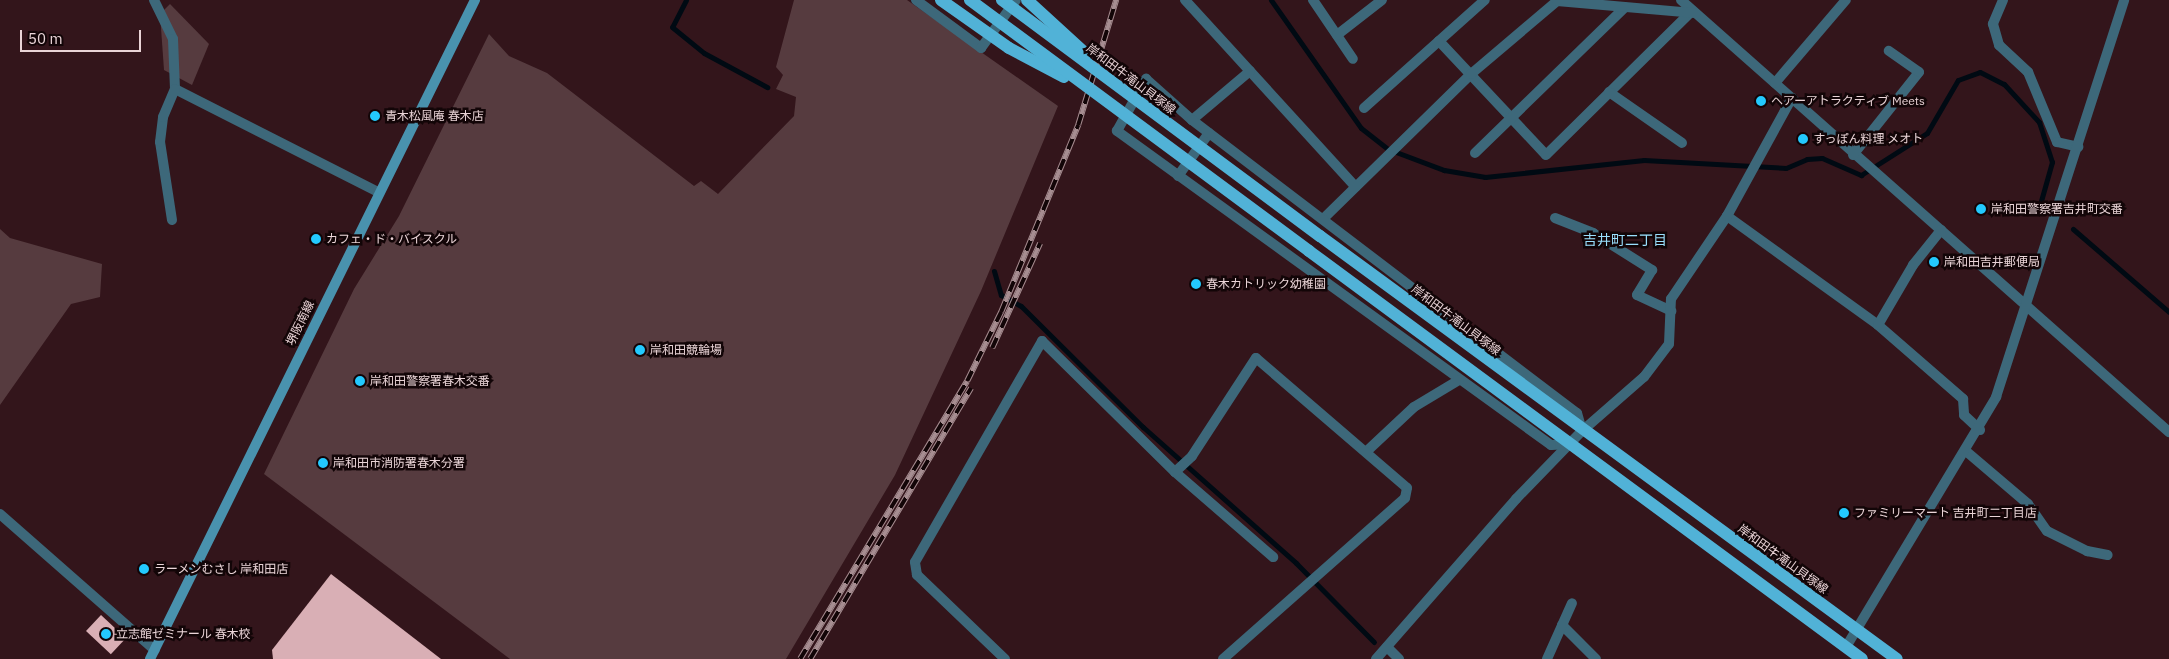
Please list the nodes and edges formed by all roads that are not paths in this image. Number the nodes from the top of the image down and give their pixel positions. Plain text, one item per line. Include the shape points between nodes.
1 (154, 0) edge
2 (475, 0) edge
3 (916, 0) edge
4 (941, 0) edge
5 (970, 0) edge
6 (1002, 0) edge
7 (1016, 0) edge
8 (1027, 0) edge
9 (1185, 0) edge
10 (1313, 0) edge
11 (1382, 0) edge
12 (1485, 0) edge
13 (1558, 0) edge
14 (1681, 0) edge
15 (1846, 0) edge
16 (2003, 0) edge
17 (2124, 0) edge
18 (1625, 7) junction
19 (1693, 13) junction
20 (1337, 35) junction
21 (1439, 41) junction
22 (1889, 51) dead end
23 (1353, 58) dead end
24 (1250, 71) junction
25 (1470, 74) junction
26 (1110, 79) junction
27 (1774, 83) junction
28 (175, 89) junction
29 (1609, 92) junction
30 (1102, 97) junction
31 (1792, 98) junction
32 (1364, 108) dead end
33 (1512, 118) junction
34 (1192, 120) junction
35 (1209, 133) junction
36 (1682, 143) dead end
37 (2078, 147) junction
38 (1475, 153) dead end
39 (1853, 154) junction
40 (1178, 176) junction
41 (1356, 187) junction
42 (378, 192) junction
43 (1727, 216) junction
44 (1555, 218) dead end
45 (1324, 219) junction
46 (172, 220) dead end
47 (1941, 230) junction
48 (2029, 305) junction
49 (1670, 311) junction
50 (1878, 324) junction
51 (1459, 380) junction
52 (1980, 430) junction
53 (1582, 431) junction
54 (2169, 432) edge
55 (1570, 444) junction
56 (1367, 451) junction
57 (1967, 452) junction
58 (1175, 472) junction
59 (0, 514) edge
60 (2108, 555) dead end
61 (1273, 557) dead end
62 (1572, 604) dead end
63 (1562, 625) junction
64 (1857, 630) junction
65 (1387, 647) junction
66 (1846, 647) junction
67 (152, 655) edge
68 (1005, 659) edge
69 (1223, 659) edge
70 (1376, 659) edge
71 (1399, 659) edge
72 (1547, 659) edge
73 (1596, 659) edge
74 (1862, 659) edge
75 (1897, 659) edge

1 - 28 street via 173,39
2 - 42 main road, 堺阪南線
3 - 7 street via 981,48
4 - 30 main road, bridge via 1009,48
5 - 30 main road, bridge
6 - 26 main road, 岸和田牛滝山貝塚線, bridge
8 - 26 main road, bridge
9 - 24 street
10 - 20 street
11 - 20 street
12 - 21 street
13 - 18 street
13 - 25 street
14 - 19 street
15 - 27 street
16 - 37 street via 1994,24 1999,44 2028,72 2057,142
17 - 37 street
18 - 19 street
18 - 33 street
19 - 27 street
19 - 29 street
20 - 23 street
21 - 25 street
21 - 32 street
22 - 39 street via 1919,72
24 - 34 street
24 - 41 street
25 - 33 street
25 - 41 street
26 - 53 main road, 岸和田牛滝山貝塚線, bridge
27 - 31 street
28 - 42 street
28 - 46 street via 163,117 160,142
29 - 33 street via 1546,154
29 - 36 street
30 - 55 main road, bridge
31 - 39 street
31 - 43 street
33 - 38 street
34 - 35 street
34 - 40 street via 1146,79 1117,131
35 - 40 street
35 - 45 street
37 - 48 street
39 - 47 street
40 - 51 street
41 - 45 street
42 - 67 main road, 堺阪南線
43 - 49 street via 1671,299
43 - 50 street
44 - 49 street via 1593,233 1652,270 1637,295
45 - 53 street via 1577,413
47 - 48 street
47 - 50 street via 1913,265
48 - 52 street via 2007,373
48 - 54 street
49 - 53 street via 1668,344 1644,377
50 - 52 street via 1963,399 1964,415
51 - 55 street via 1551,445
51 - 56 street via 1414,406
52 - 57 street
53 - 55 street
53 - 64 main road, 岸和田牛滝山貝塚線
55 - 65 street via 1516,499
55 - 66 main road
56 - 58 street via 1256,358 1192,456
56 - 69 street via 1407,488 1406,498
57 - 60 street via 2028,504 2047,531 2087,551
57 - 64 street
58 - 61 street
58 - 68 street via 1042,341 915,562 917,575
59 - 67 street
62 - 63 street
63 - 72 street
63 - 73 street
64 - 66 street
64 - 75 main road, 岸和田牛滝山貝塚線
65 - 70 street
65 - 71 street
66 - 74 main road

